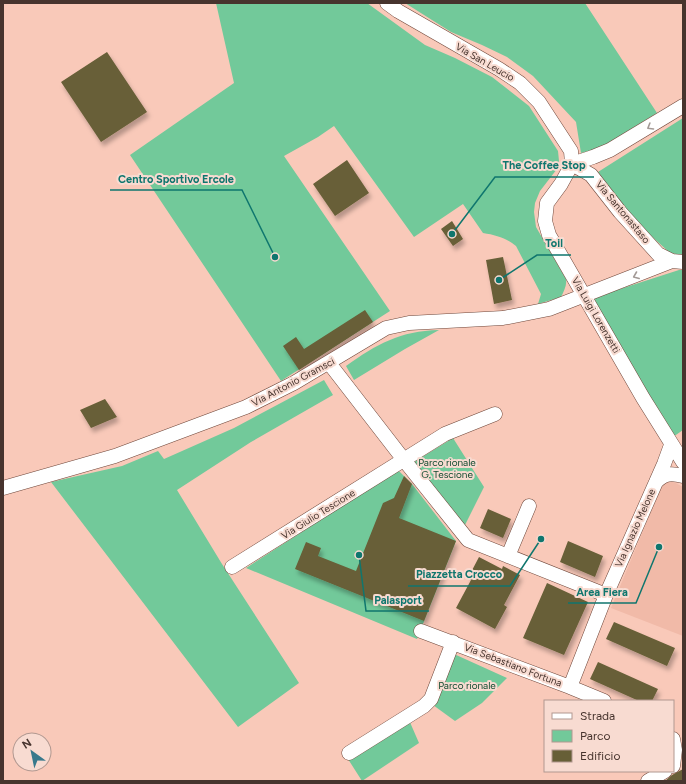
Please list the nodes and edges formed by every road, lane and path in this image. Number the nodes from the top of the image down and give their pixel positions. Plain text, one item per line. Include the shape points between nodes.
1 (387, 3) edge
2 (683, 106) edge
3 (572, 164) junction
4 (678, 262) edge
5 (584, 296) junction
6 (329, 363) junction
7 (495, 414) dead end
8 (671, 445) junction
9 (404, 460) junction
10 (683, 462) edge
11 (683, 476) edge
12 (656, 482) junction
13 (3, 488) edge
14 (529, 506) dead end
15 (508, 556) junction
16 (232, 567) dead end
17 (606, 595) junction
18 (420, 631) dead end
19 (452, 642) junction
20 (570, 687) junction
21 (602, 700) edge
22 (674, 744) edge
23 (349, 753) dead end
24 (674, 758) edge
25 (683, 760) edge
26 (674, 765) edge
27 (663, 772) edge
28 (648, 781) edge

1 - 3 street, Via San Leucio via 520,83 539,102 571,151
2 -> 3 street via 610,150
3 - 4 street, Via Santonastaso via 591,175 658,254
3 - 5 street, Via Luigi Lorenzetti via 547,203 545,221 549,235
4 -> 5 street, Via Santonastaso
5 - 6 street, Via Antonio Gramsci via 549,309 504,318 409,323 386,328
5 - 8 street, Via Luigi Lorenzetti
6 - 9 street
6 - 13 street, Via Antonio Gramsci via 246,407 115,456
7 - 9 street, Via Giulio Tescione via 444,434
8 - 10 street, Via Luigi Lorenzetti
8 - 12 street, Via Ignazio Melone
9 - 15 street via 468,540
9 - 16 street, Via Giulio Tescione
11 - 12 street, Via Ignazio Melone via 670,474 662,476
12 - 17 street, Via Ignazio Melone
14 - 15 street
15 - 17 street
17 - 20 street, Via Ignazio Melone
18 - 19 street, Via Sebastiano Fortuna
19 - 20 street, Via Sebastiano Fortuna
19 - 23 street via 430,699 424,706
20 - 21 street, Via Sebastiano Fortuna
22 - 24 street
25 - 26 street
27 - 28 street

